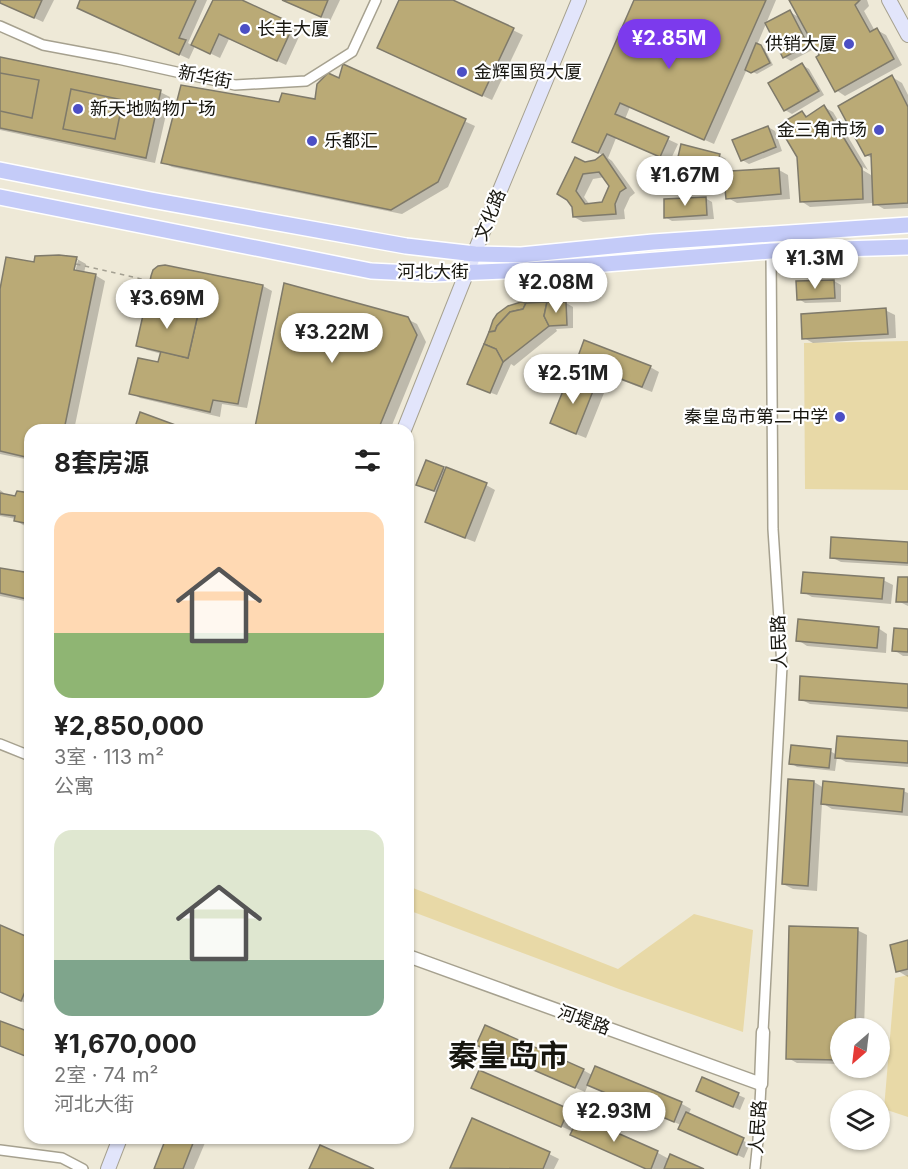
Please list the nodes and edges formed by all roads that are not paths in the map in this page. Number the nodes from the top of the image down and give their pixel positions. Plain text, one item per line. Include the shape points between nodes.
1 (376, 0) edge
2 (579, 0) edge
3 (889, 0) edge
4 (0, 26) edge
5 (908, 35) edge
6 (0, 170) edge
7 (0, 197) edge
8 (908, 225) edge
9 (908, 247) edge
10 (771, 251) junction
11 (475, 254) junction
12 (467, 272) junction
13 (406, 424) edge
14 (0, 744) edge
15 (24, 754) edge
16 (414, 959) edge
17 (763, 1032) joint
18 (760, 1084) junction
19 (118, 1144) edge
20 (0, 1150) edge
21 (83, 1169) edge
22 (108, 1169) edge
23 (755, 1169) edge

1 - 4 street, 新华街 via 352,52 306,81 235,85 43,45
2 - 11 main road, 文化路
3 - 5 main road
6 - 11 main road via 406,246
7 - 12 main road, 河北大街 via 371,271
8 - 11 main road via 521,255
9 - 10 main road, 河北大街
10 - 12 main road, 河北大街
10 - 17 street, 人民路 via 773,529 782,666
11 - 12 main road, 文化路
12 - 13 main road, 文化路
14 - 15 street
16 - 18 street, 河堤路
17 - 18 street
18 - 23 street, 人民路
19 - 22 main road
20 - 21 street via 62,1158

